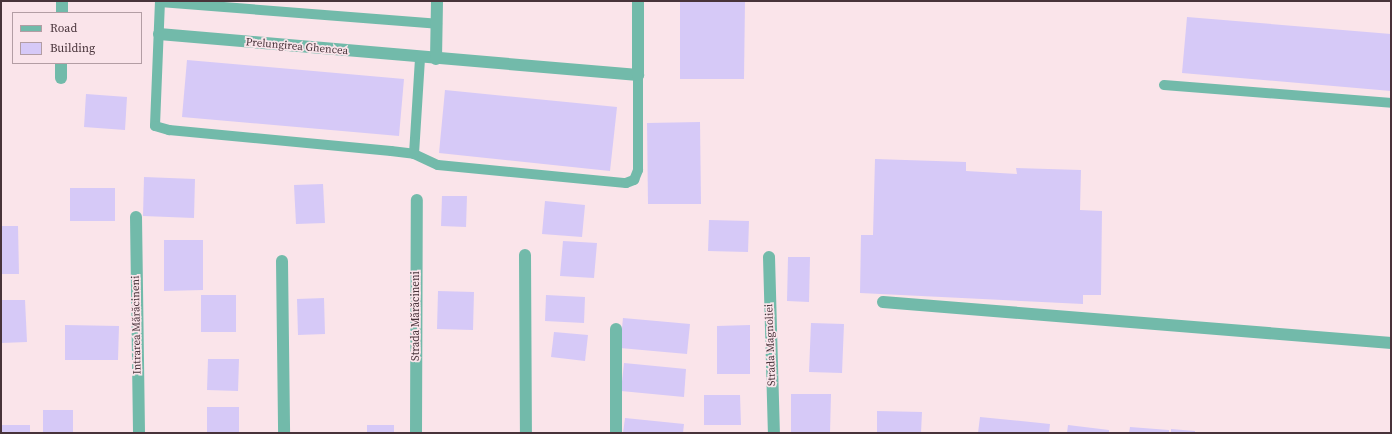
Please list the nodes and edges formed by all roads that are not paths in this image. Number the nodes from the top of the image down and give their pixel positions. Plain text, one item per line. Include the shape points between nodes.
1 (62, 1) edge
2 (160, 1) edge
3 (437, 1) edge
4 (638, 1) edge
5 (62, 12) edge
6 (437, 24) junction
7 (159, 34) junction
8 (420, 58) junction
9 (436, 59) junction
10 (61, 64) edge
11 (638, 75) junction
12 (61, 78) dead end
13 (1164, 85) dead end
14 (1391, 104) edge
15 (414, 154) junction
16 (417, 200) dead end
17 (136, 217) dead end
18 (525, 255) dead end
19 (769, 257) dead end
20 (282, 261) dead end
21 (883, 302) dead end
22 (616, 329) dead end
23 (1391, 343) edge
24 (139, 433) edge
25 (284, 433) edge
26 (416, 433) edge
27 (526, 433) edge
28 (616, 433) edge
29 (774, 433) edge

1 - 5 street
2 - 6 lane
2 - 7 lane
3 - 6 street
4 - 11 street
6 - 9 street
7 - 8 street, Prelungirea Ghencea
7 - 15 lane via 155,126 169,130
8 - 9 street, Prelungirea Ghencea
8 - 15 lane
9 - 11 street, Prelungirea Ghencea
10 - 12 street
11 - 15 lane via 638,170 634,180 626,183 438,165
13 - 14 lane
16 - 26 street, Strada Mărăcineni
17 - 24 street, Intrarea Mărăcineni
18 - 27 street
19 - 29 street, Strada Magnoliei
20 - 25 street
21 - 23 street
22 - 28 street

